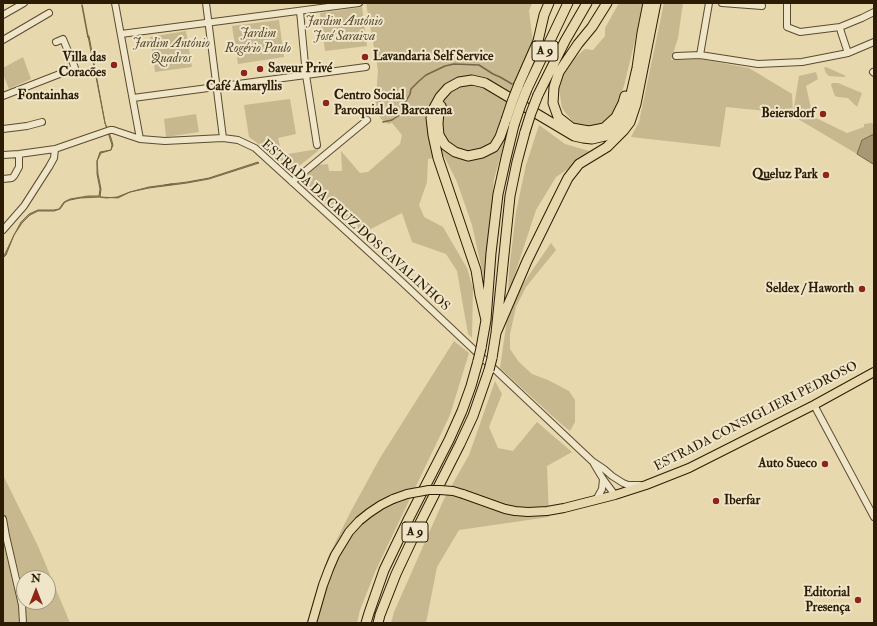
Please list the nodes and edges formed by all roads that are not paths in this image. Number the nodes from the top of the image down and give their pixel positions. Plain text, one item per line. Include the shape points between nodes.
1 (24, 3) edge
2 (115, 3) edge
3 (206, 3) edge
4 (359, 3) edge
5 (549, 3) edge
6 (568, 3) edge
7 (587, 3) edge
8 (607, 3) edge
9 (648, 3) edge
10 (656, 3) edge
11 (709, 3) edge
12 (722, 3) edge
13 (787, 3) edge
14 (762, 6) dead end
15 (300, 11) junction
16 (874, 12) edge
17 (49, 13) dead end
18 (3, 15) edge
19 (209, 23) junction
20 (840, 27) junction
21 (642, 33) junction
22 (121, 34) junction
23 (3, 40) edge
24 (56, 42) dead end
25 (874, 42) edge
26 (848, 53) junction
27 (700, 55) junction
28 (676, 56) dead end
29 (366, 67) dead end
30 (306, 75) junction
31 (217, 87) junction
32 (3, 96) edge
33 (133, 98) junction
34 (367, 120) dead end
35 (42, 122) dead end
36 (3, 129) edge
37 (223, 138) junction
38 (616, 138) junction
39 (140, 139) junction
40 (316, 145) dead end
41 (55, 149) junction
42 (19, 154) junction
43 (3, 155) edge
44 (3, 179) edge
45 (292, 182) junction
46 (3, 230) edge
47 (486, 320) junction
48 (496, 333) junction
49 (874, 372) edge
50 (814, 405) junction
51 (592, 461) junction
52 (612, 476) junction
53 (603, 479) junction
54 (646, 485) junction
55 (616, 495) junction
56 (596, 500) junction
57 (874, 517) edge
58 (3, 519) edge
59 (23, 623) edge
60 (312, 623) edge
61 (366, 623) edge
62 (378, 623) edge

1 - 18 street
2 - 22 street
3 - 19 street
4 - 15 street
5 - 38 highway, bridge via 538,41 519,84 512,102 506,120 500,137 494,146 482,153 468,156 455,152 445,144 440,135 439,111 443,102 452,93 473,86 500,97 572,140 582,144
6 - 47 highway, A 9, bridge via 527,90 514,125 498,194
7 - 48 highway, A 9, bridge via 538,95 525,132 510,196
8 - 21 highway via 559,72 554,87 553,103 558,117 572,128 589,131 604,128 616,117 623,103
9 - 21 highway
10 - 38 highway via 636,104 630,122
11 - 27 street
12 - 14 street
13 - 20 street via 786,27 800,32
15 - 19 street
15 - 30 street
16 - 20 street
17 - 23 street
19 - 22 street
19 - 31 street
20 - 26 street
21 - 47 highway via 626,115 619,126 605,136 592,139 574,136 491,86 472,80 459,82 448,88 434,108 431,118 438,158 476,270
22 - 33 street
24 - 32 street via 63,39 75,68
25 - 26 street
26 - 27 street via 802,62 758,64
27 - 28 street
29 - 30 street
30 - 31 street
30 - 40 street
31 - 33 street
31 - 37 street
33 - 39 street
34 - 45 street
35 - 36 street
37 - 39 street, ESTRADA DA CRUZ DOS CAVALINHOS via 165,141
37 - 45 street, ESTRADA DA CRUZ DOS CAVALINHOS via 238,140 254,148
38 - 48 highway via 607,147 579,164 568,178 527,261
39 - 41 street, ESTRADA DA CRUZ DOS CAVALINHOS via 110,130
41 - 42 street, ESTRADA DA CRUZ DOS CAVALINHOS
41 - 46 street via 54,158 24,206
42 - 43 street, ESTRADA DA CRUZ DOS CAVALINHOS
42 - 44 street via 19,167 14,176
45 - 51 street, ESTRADA DA CRUZ DOS CAVALINHOS
47 - 61 highway, A 9, bridge via 478,361 462,411 384,570
48 - 62 highway, A 9, bridge via 489,370 473,416 399,567
49 - 50 main road, ESTRADA CONSIGLIERI PEDROSO
50 - 54 main road, ESTRADA CONSIGLIERI PEDROSO via 689,468
50 - 57 street
51 - 52 street, ESTRADA DA CRUZ DOS CAVALINHOS
51 - 53 street, ESTRADA DA CRUZ DOS CAVALINHOS
52 - 54 street, ESTRADA DA CRUZ DOS CAVALINHOS via 623,483
52 - 55 street via 616,485
53 - 55 street, ESTRADA DA CRUZ DOS CAVALINHOS
53 - 56 street via 602,489
54 - 55 main road, ESTRADA CONSIGLIERI PEDROSO
55 - 56 main road, ESTRADA CONSIGLIERI PEDROSO
56 - 60 main road, ESTRADA CONSIGLIERI PEDROSO, bridge via 564,508 528,512 495,506 453,491 428,490 393,499 369,513 349,532 329,569
58 - 59 street via 22,605

